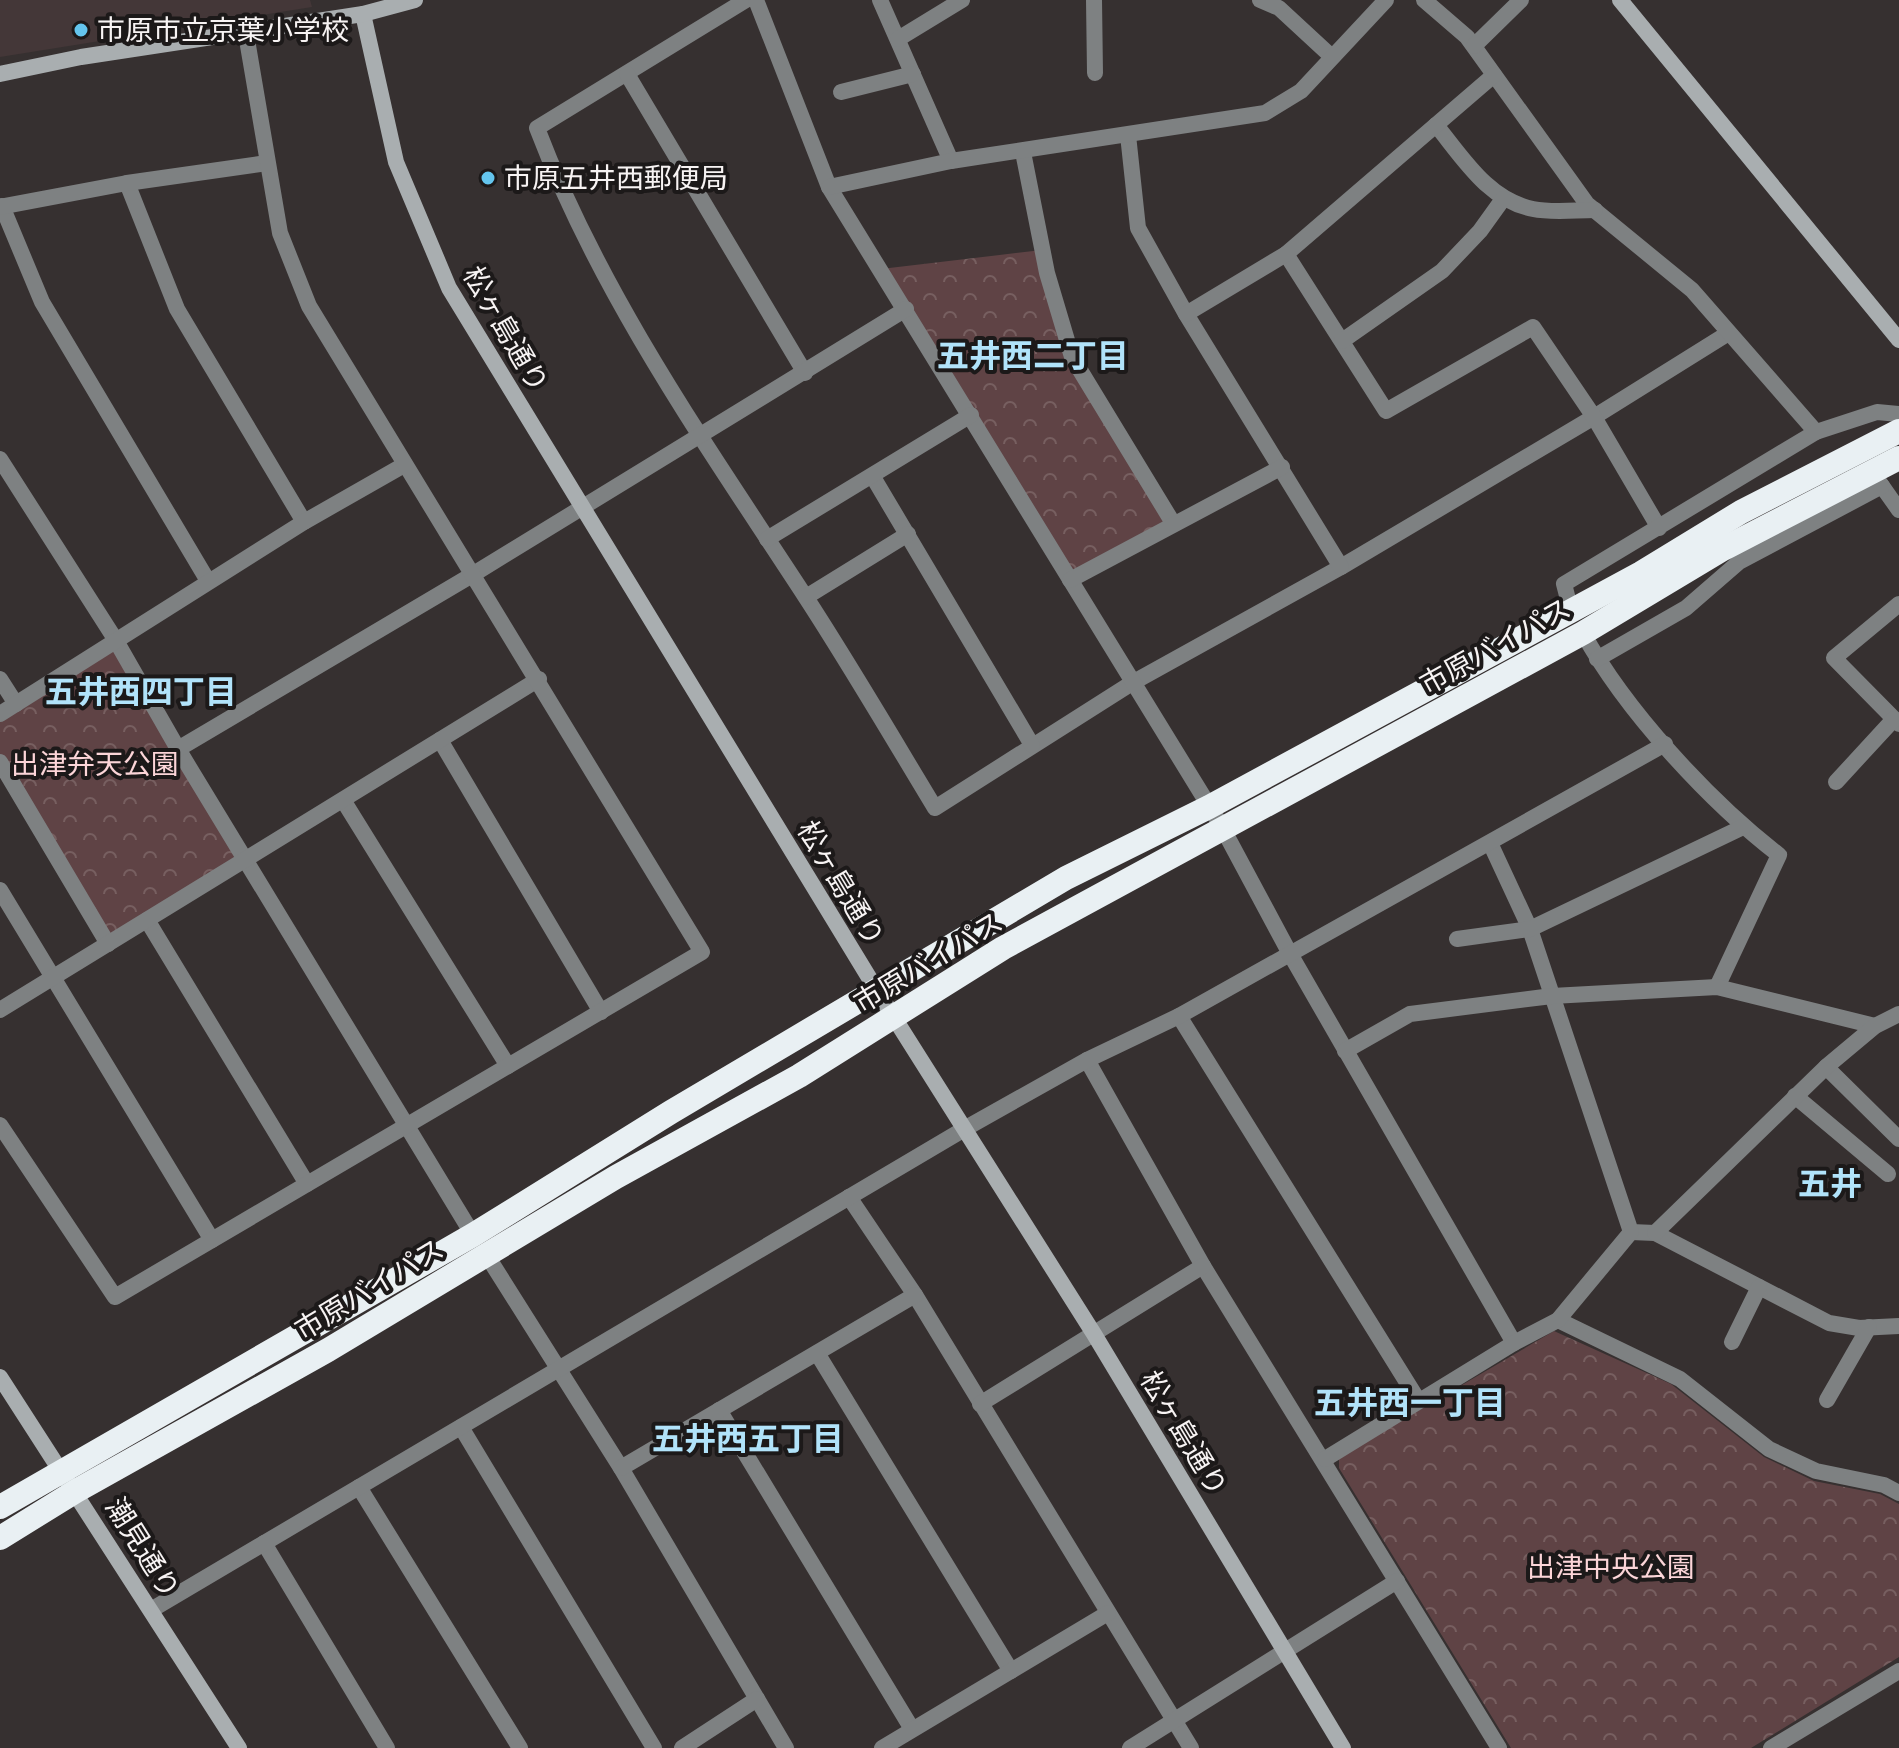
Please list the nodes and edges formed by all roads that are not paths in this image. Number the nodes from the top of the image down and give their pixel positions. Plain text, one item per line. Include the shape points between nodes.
1 (415, 0) edge
2 (746, 0) edge
3 (756, 0) edge
4 (880, 0) edge
5 (962, 0) edge
6 (1094, 0) edge
7 (1260, 0) edge
8 (1386, 0) edge
9 (1424, 0) edge
10 (1521, 0) edge
11 (1620, 0) edge
12 (363, 14) junction
13 (246, 34) junction
14 (898, 39) junction
15 (1474, 46) junction
16 (1332, 57) junction
17 (1095, 73) dead end
18 (0, 74) edge
19 (627, 74) junction
20 (913, 74) junction
21 (1494, 75) junction
22 (841, 92) dead end
23 (1436, 125) junction
24 (1128, 135) junction
25 (1023, 152) junction
26 (951, 161) junction
27 (267, 163) junction
28 (127, 183) junction
29 (829, 187) junction
30 (1503, 199) junction
31 (1, 207) edge
32 (1595, 210) junction
33 (1286, 254) junction
34 (906, 309) junction
35 (1186, 314) junction
36 (1727, 334) junction
37 (1899, 340) edge
38 (1342, 341) junction
39 (805, 373) junction
40 (1899, 414) edge
41 (971, 415) junction
42 (1594, 417) junction
43 (1899, 431) edge
44 (1816, 432) junction
45 (700, 436) junction
46 (1899, 458) edge
47 (0, 459) edge
48 (404, 465) junction
49 (1282, 467) junction
50 (1869, 470) junction
51 (873, 477) junction
52 (581, 505) junction
53 (1899, 510) edge
54 (304, 522) junction
55 (1173, 523) junction
56 (1659, 528) junction
57 (908, 534) junction
58 (767, 539) junction
59 (1341, 567) junction
60 (472, 575) junction
61 (1070, 580) junction
62 (208, 581) junction
63 (806, 597) junction
64 (1899, 604) edge
65 (1571, 611) junction
66 (1583, 633) junction
67 (115, 639) junction
68 (1597, 659) junction
69 (0, 679) edge
70 (539, 679) junction
71 (1132, 683) junction
72 (16, 704) junction
73 (0, 714) edge
74 (1897, 722) edge
75 (440, 740) junction
76 (1665, 744) junction
77 (1032, 745) junction
78 (178, 749) junction
79 (0, 762) edge
80 (1836, 782) dead end
81 (343, 800) junction
82 (1216, 817) junction
83 (1743, 827) junction
84 (1491, 845) junction
85 (245, 859) junction
86 (0, 890) edge
87 (147, 920) junction
88 (1530, 929) junction
89 (1457, 939) dead end
90 (108, 944) junction
91 (1289, 952) junction
92 (53, 978) junction
93 (1717, 987) junction
94 (876, 989) junction
95 (1552, 996) junction
96 (0, 1010) edge
97 (601, 1012) junction
98 (1899, 1014) edge
99 (1179, 1016) junction
100 (894, 1017) junction
101 (1875, 1026) junction
102 (1345, 1051) junction
103 (1087, 1060) junction
104 (508, 1066) junction
105 (1826, 1067) junction
106 (1795, 1096) junction
107 (0, 1125) edge
108 (409, 1125) junction
109 (966, 1128) junction
110 (1899, 1139) edge
111 (1888, 1174) dead end
112 (307, 1184) junction
113 (849, 1197) junction
114 (1631, 1232) junction
115 (1655, 1233) junction
116 (212, 1240) junction
117 (480, 1245) junction
118 (1203, 1266) junction
119 (1759, 1287) junction
120 (915, 1295) junction
121 (1558, 1320) junction
122 (1899, 1326) edge
123 (1869, 1327) junction
124 (1094, 1334) junction
125 (1732, 1342) dead end
126 (1514, 1343) junction
127 (817, 1353) junction
128 (559, 1369) junction
129 (0, 1377) edge
130 (1418, 1400) junction
131 (1827, 1400) dead end
132 (980, 1404) junction
133 (719, 1410) junction
134 (461, 1427) junction
135 (1325, 1459) junction
136 (621, 1468) junction
137 (69, 1481) junction
138 (359, 1487) junction
139 (1899, 1493) edge
140 (0, 1507) edge
141 (0, 1538) edge
142 (264, 1543) junction
143 (1397, 1581) junction
144 (151, 1610) junction
145 (1108, 1613) junction
146 (1285, 1651) junction
147 (1011, 1671) junction
148 (1899, 1671) edge
149 (757, 1699) junction
150 (1174, 1722) junction
151 (912, 1729) junction
152 (1782, 1745) edge
153 (239, 1748) edge
154 (387, 1748) edge
155 (520, 1748) edge
156 (654, 1748) edge
157 (682, 1748) edge
158 (786, 1748) edge
159 (882, 1748) edge
160 (1130, 1748) edge
161 (1191, 1748) edge
162 (1343, 1748) edge
163 (1499, 1748) edge

1 - 12 street
2 - 19 street
3 - 29 street
4 - 14 street
5 - 14 street
6 - 17 street
7 - 16 street via 1279,8
8 - 16 street
9 - 15 street
10 - 15 street
11 - 37 street
12 - 13 street
12 - 52 street, 松ヶ島通り via 396,162 449,288
13 - 18 street
13 - 27 street
14 - 20 street
15 - 21 street
16 - 24 street via 1301,91 1265,113
19 - 39 street
19 - 45 street via 537,128 567,204
20 - 22 street
20 - 26 street
21 - 23 street
21 - 32 street
23 - 30 street
23 - 33 street
24 - 25 street
24 - 35 street via 1138,228
25 - 26 street
25 - 55 street via 1047,273 1072,357
26 - 29 street
27 - 28 street
27 - 48 street via 280,233 309,306
28 - 31 street
28 - 54 street via 177,309
29 - 34 street
30 - 32 street via 1534,209
30 - 38 street via 1442,271
31 - 62 street via 42,302
32 - 36 street via 1692,290
33 - 35 street
33 - 38 street
34 - 39 street
34 - 41 street
35 - 49 street
36 - 42 street
36 - 44 street
38 - 42 street via 1386,411 1533,327
39 - 45 street
40 - 44 street via 1877,412
41 - 51 street
41 - 61 street
42 - 56 street
42 - 59 street
43 - 50 highway, 市原バイパス
44 - 56 street
45 - 52 street
45 - 58 street
46 - 50 highway, 市原バイパス
47 - 67 street
48 - 54 street
48 - 60 street
49 - 55 street
49 - 59 street
50 - 53 street
50 - 65 highway, 市原バイパス via 1741,512
50 - 66 highway, 市原バイパス
50 - 68 street via 1739,562 1686,608
51 - 57 street
51 - 58 street
52 - 60 street
52 - 94 street, 松ヶ島通り
54 - 62 street
55 - 61 street
56 - 65 street via 1564,584
57 - 63 street
57 - 77 street
58 - 63 street
59 - 71 street
60 - 70 street
60 - 78 street
61 - 71 street
62 - 67 street
63 - 77 street via 935,808
64 - 74 street via 1834,658
65 - 82 highway, 市原バイパス
66 - 68 street
66 - 82 highway, 市原バイパス
67 - 72 street
67 - 78 street
68 - 76 street
69 - 72 street
70 - 75 street
70 - 97 street via 702,952
71 - 77 street
71 - 82 street
72 - 73 street
74 - 80 street
75 - 81 street
75 - 97 street
76 - 83 street
76 - 84 street
78 - 85 street
79 - 90 street
81 - 85 street
81 - 104 street
82 - 91 street
82 - 94 highway, 市原バイパス via 1066,878
82 - 100 highway, 市原バイパス via 1075,912 1003,948
83 - 88 street
83 - 93 street via 1779,855
84 - 88 street
84 - 91 street
85 - 87 street
85 - 108 street
86 - 92 street
87 - 90 street
87 - 112 street
88 - 89 street
88 - 95 street
90 - 92 street
91 - 99 street
91 - 102 street
92 - 96 street
92 - 116 street
93 - 95 street
93 - 101 street
94 - 100 street, 松ヶ島通り
94 - 117 highway, 市原バイパス
95 - 102 street via 1410,1014
95 - 114 street
97 - 104 street
98 - 101 street
99 - 103 street
99 - 130 street
100 - 109 street, 松ヶ島通り
100 - 117 highway, 市原バイパス via 616,1177
101 - 105 street
102 - 126 street
103 - 109 street
103 - 118 street
104 - 108 street
105 - 106 street
105 - 110 street
106 - 111 street
106 - 115 street
107 - 116 street via 115,1297
108 - 112 street
108 - 117 street
109 - 113 street
109 - 124 street, 松ヶ島通り
112 - 116 street
113 - 120 street
113 - 128 street
114 - 115 street
114 - 121 street
115 - 119 street
117 - 128 street
117 - 137 highway, 市原バイパス via 328,1350
118 - 124 street
118 - 135 street
119 - 123 street via 1829,1323
119 - 125 street
120 - 127 street
120 - 132 street
121 - 126 street
121 - 139 street via 1680,1379 1769,1449 1816,1471
122 - 123 street
123 - 131 street
124 - 132 street
124 - 146 street, 松ヶ島通り
126 - 130 street
127 - 133 street
127 - 147 street
128 - 134 street
128 - 136 street
129 - 137 street, 潮見通り
130 - 135 street
132 - 145 street
133 - 136 street
133 - 151 street
134 - 138 street
134 - 156 street
135 - 143 street
136 - 149 street
137 - 140 highway, 市原バイパス
137 - 141 highway, 市原バイパス
137 - 144 street, 潮見通り
138 - 142 street
138 - 155 street
142 - 144 street
142 - 154 street
143 - 146 street
143 - 163 street
144 - 153 street, 潮見通り
145 - 147 street
145 - 150 street
146 - 150 street
146 - 162 street, 松ヶ島通り
147 - 151 street
148 - 152 street
149 - 157 street
149 - 158 street
150 - 160 street
150 - 161 street
151 - 159 street

